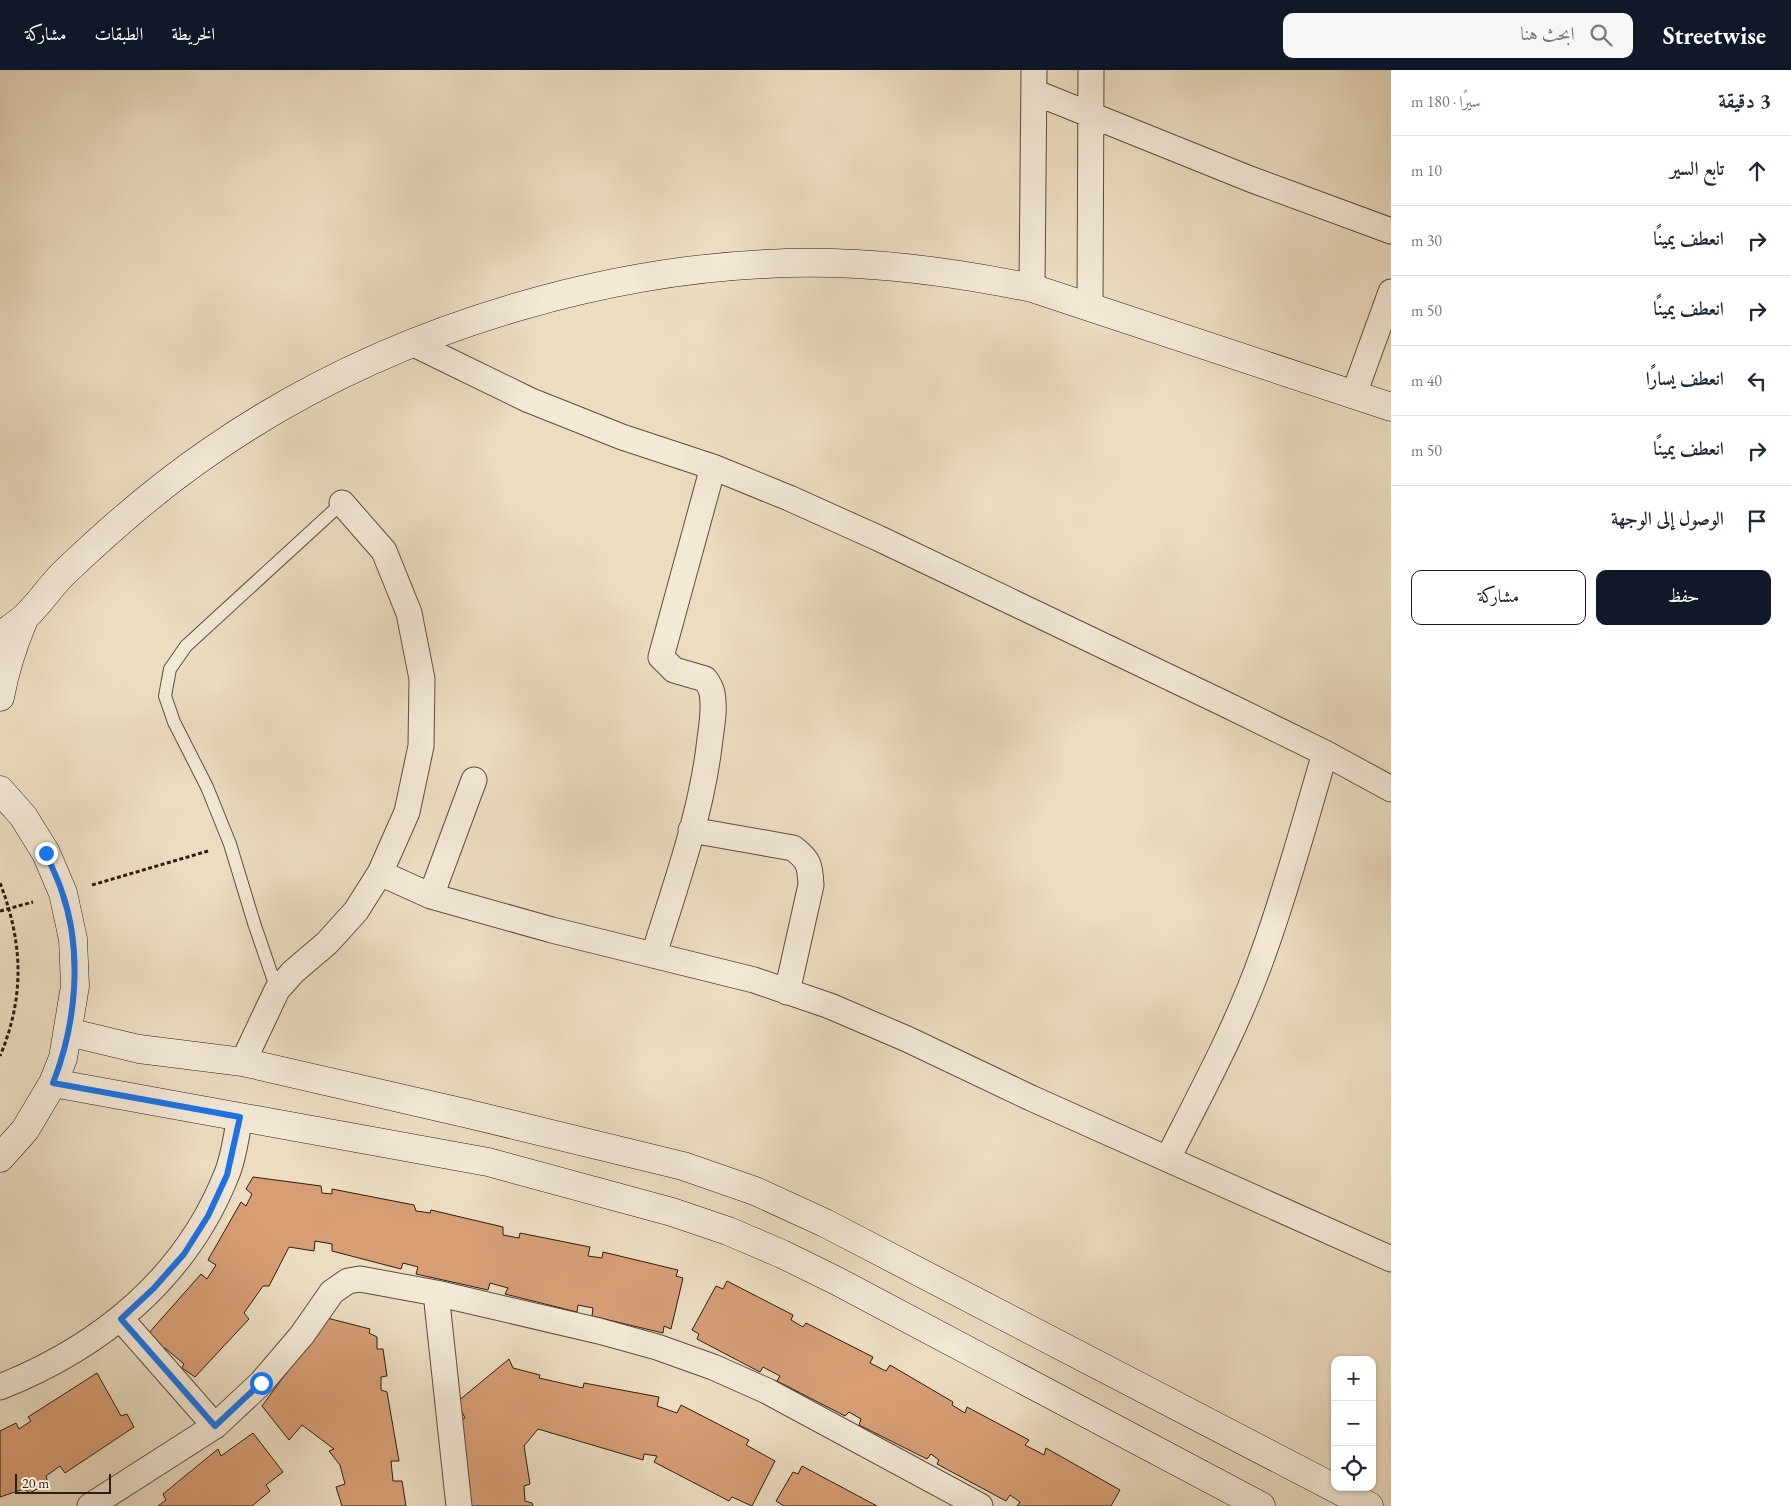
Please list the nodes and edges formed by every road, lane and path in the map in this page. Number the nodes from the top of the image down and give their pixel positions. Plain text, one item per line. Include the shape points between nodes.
1 (1091, 70) edge
2 (1034, 81) edge
3 (1090, 115) junction
4 (1391, 231) edge
5 (1032, 288) junction
6 (1391, 292) edge
7 (1090, 307) junction
8 (412, 343) junction
9 (1354, 394) junction
10 (1391, 407) edge
11 (713, 467) junction
12 (342, 503) joint
13 (24, 619) junction
14 (0, 636) edge
15 (0, 697) edge
16 (1325, 753) junction
17 (474, 780) dead end
18 (1391, 789) edge
19 (0, 790) edge
20 (691, 830) junction
21 (230, 844) junction
22 (380, 874) junction
23 (0, 883) edge
24 (63, 893) junction
25 (431, 896) junction
26 (10, 908) junction
27 (0, 911) edge
28 (654, 954) junction
29 (277, 990) junction
30 (787, 992) junction
31 (68, 1032) junction
32 (0, 1056) edge
33 (243, 1062) junction
34 (53, 1083) junction
35 (240, 1117) junction
36 (0, 1158) edge
37 (1168, 1158) junction
38 (1391, 1259) edge
39 (436, 1293) junction
40 (121, 1319) junction
41 (0, 1386) edge
42 (215, 1426) junction
43 (90, 1506) edge
44 (459, 1506) edge
45 (980, 1506) edge
46 (1261, 1506) edge
47 (1369, 1506) edge

1 - 3 street
2 - 3 street
2 - 5 street
3 - 4 street
3 - 7 street
5 - 7 street
5 - 8 street via 973,276 854,264 734,266 593,288 530,304
6 - 9 street
7 - 9 street
8 - 11 street via 529,400 622,437
8 - 13 street via 325,383 212,450 108,531 60,576
9 - 10 street
11 - 16 street via 895,546
11 - 20 street via 661,657 674,670 706,679 712,691 708,758
12 - 21 lane via 186,646 170,669 165,696
12 - 22 street via 384,551 409,613 422,679 421,746 407,812
13 - 14 street
13 - 15 street via 4,673
16 - 18 street
16 - 37 street via 1263,955 1220,1056
17 - 25 street
19 - 24 street via 23,816 46,853
20 - 28 street
20 - 30 street via 793,848 805,857 810,868 811,885
21 - 24 path
21 - 29 lane
22 - 25 street
22 - 29 street via 356,911
23 - 26 path
24 - 26 path
24 - 31 street via 73,939 75,986
25 - 28 street
26 - 27 path
26 - 32 path via 17,941 19,975 16,1008
28 - 30 street
29 - 33 street
30 - 37 street via 899,1035
31 - 33 street via 138,1049
31 - 34 street via 63,1058
33 - 47 street via 682,1166 755,1190 834,1227
34 - 35 street
34 - 36 street via 25,1130
35 - 40 street via 227,1175 208,1216 184,1254
35 - 46 street via 488,1162 618,1196 728,1231 835,1280
37 - 38 street
39 - 42 street via 360,1279 348,1281 332,1292 302,1335 261,1383
39 - 44 street
39 - 45 street via 647,1344 713,1367 776,1396
40 - 41 street via 79,1349
40 - 42 street
42 - 43 street

